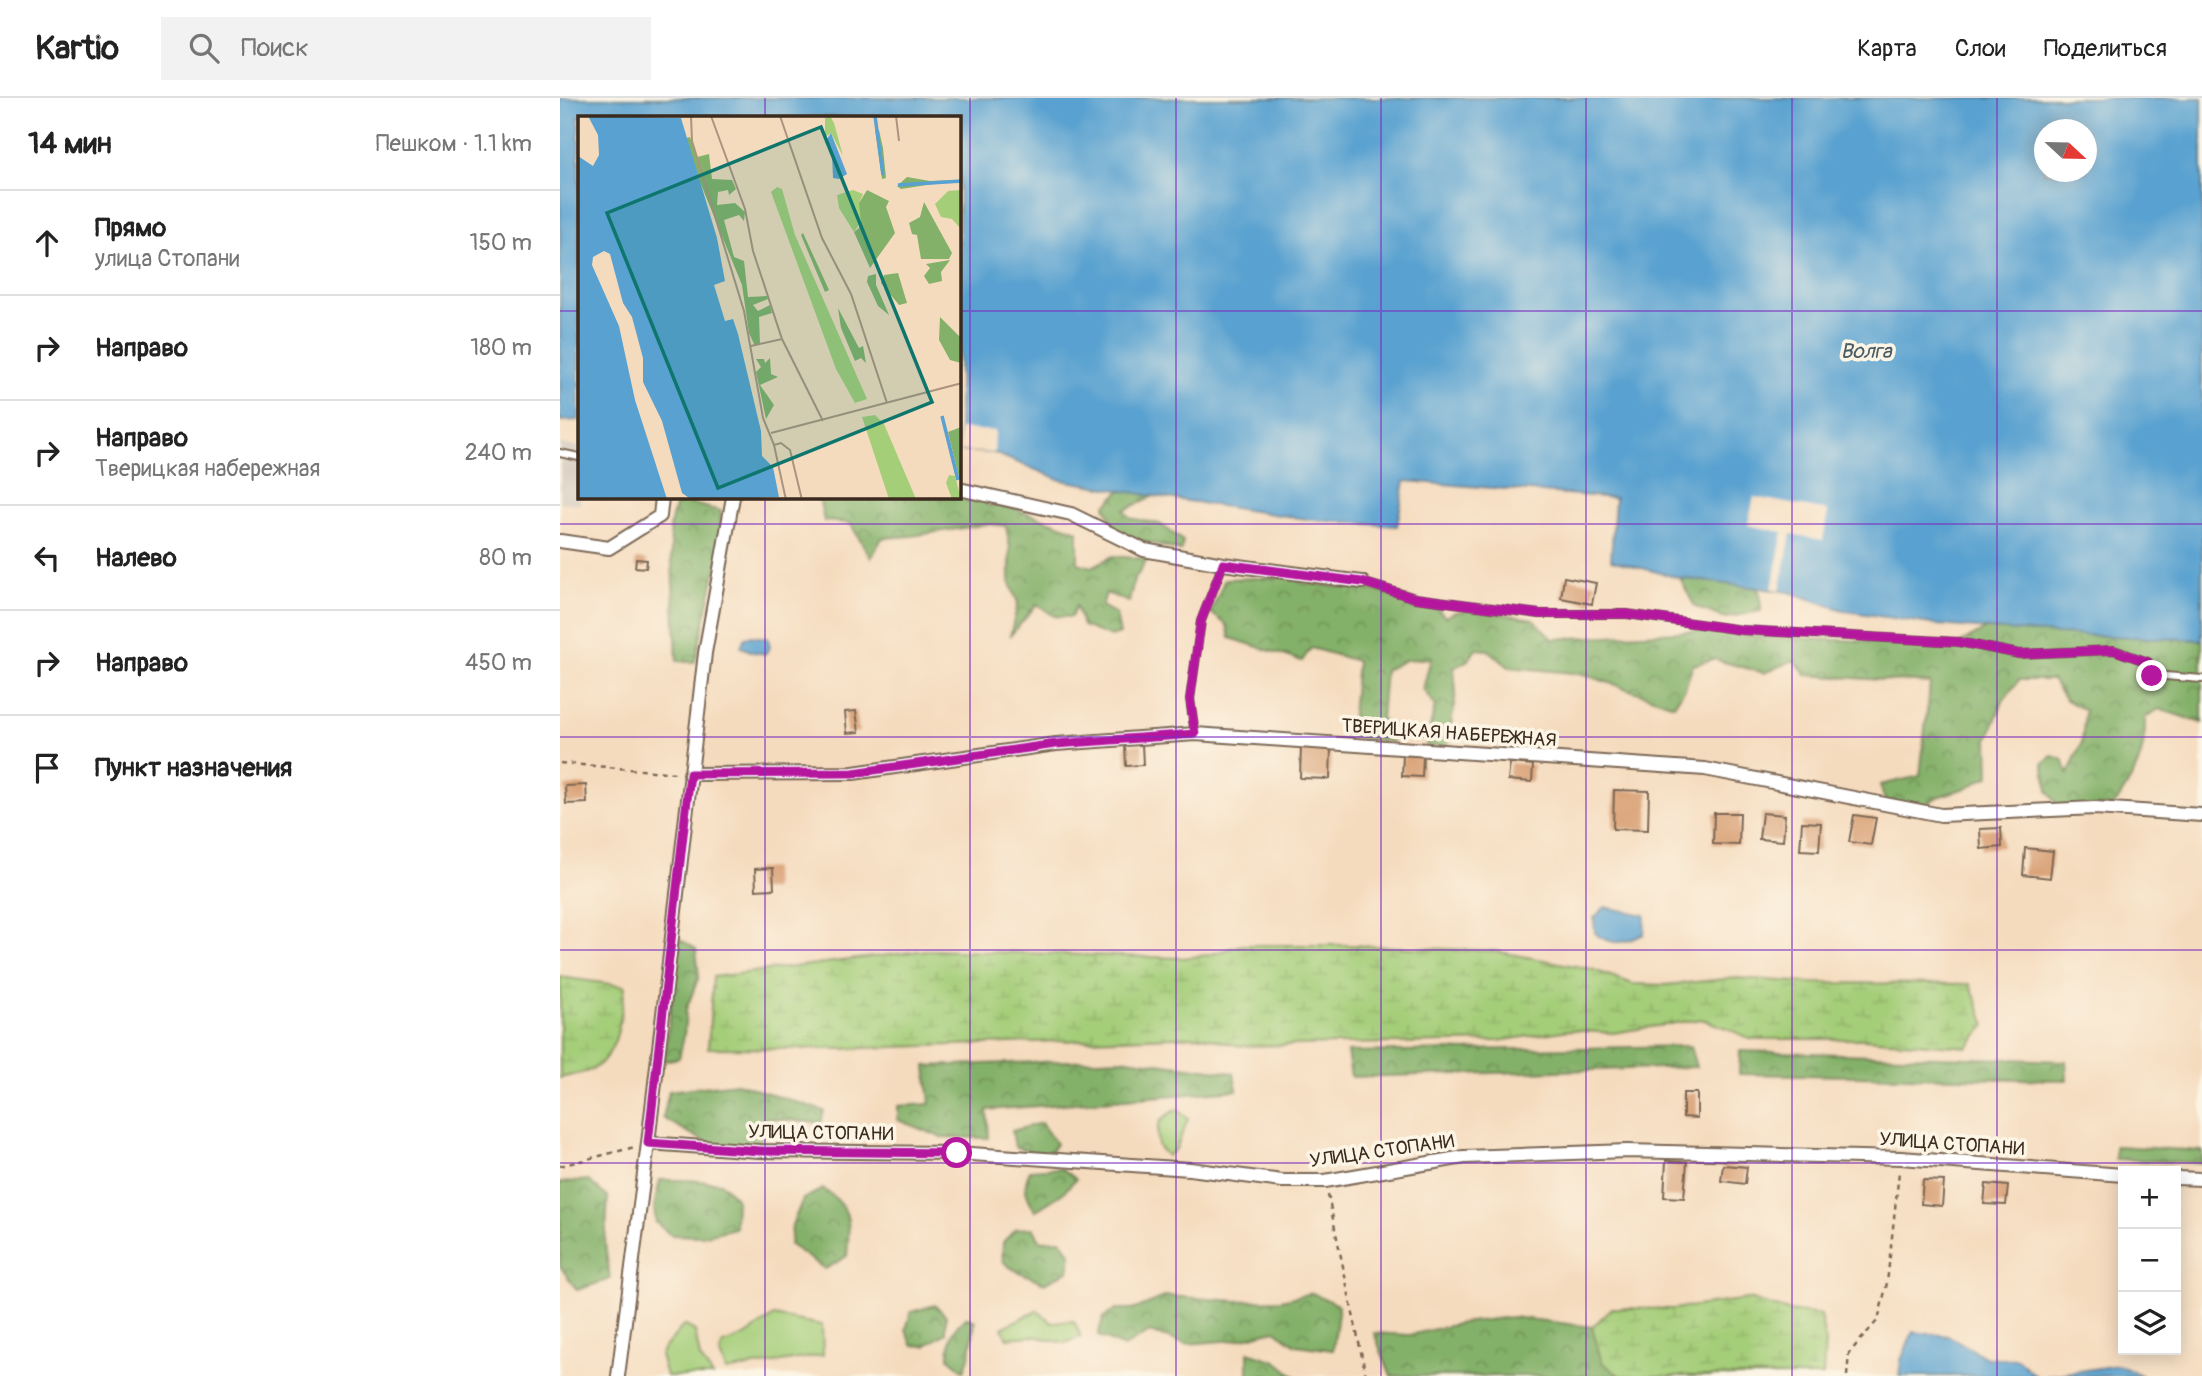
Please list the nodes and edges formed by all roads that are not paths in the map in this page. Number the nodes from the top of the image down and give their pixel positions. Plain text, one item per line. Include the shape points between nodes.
1 (560, 453) edge
2 (578, 457) edge
3 (961, 489) edge
4 (662, 499) edge
5 (733, 499) edge
6 (560, 541) edge
7 (1223, 564) junction
8 (1362, 582) joint
9 (2202, 679) edge
10 (1195, 734) junction
11 (690, 774) junction
12 (2202, 816) edge
13 (648, 1143) junction
14 (2118, 1175) edge
15 (2181, 1178) edge
16 (2202, 1179) edge
17 (618, 1376) edge

1 - 2 lane
3 - 7 street via 1071,513 1144,550
4 - 6 street via 660,516 609,548
5 - 11 street via 705,653
7 - 8 street
7 - 10 lane via 1201,621 1190,699
8 - 9 lane via 1415,598 1540,614 1627,614 1742,630 1959,642 2019,654 2113,650 2148,662 2152,676
10 - 11 street, ТВЕРИЦКАЯ НАБЕРЕЖНАЯ via 1056,744 853,773
10 - 12 street, ТВЕРИЦКАЯ НАБЕРЕЖНАЯ via 1705,769 1941,815 2095,808
11 - 13 street
13 - 14 street, УЛИЦА СТОПАНИ via 760,1151 957,1153 1282,1181 1325,1181 1464,1157 1627,1151 1901,1158
13 - 17 street
15 - 16 street

